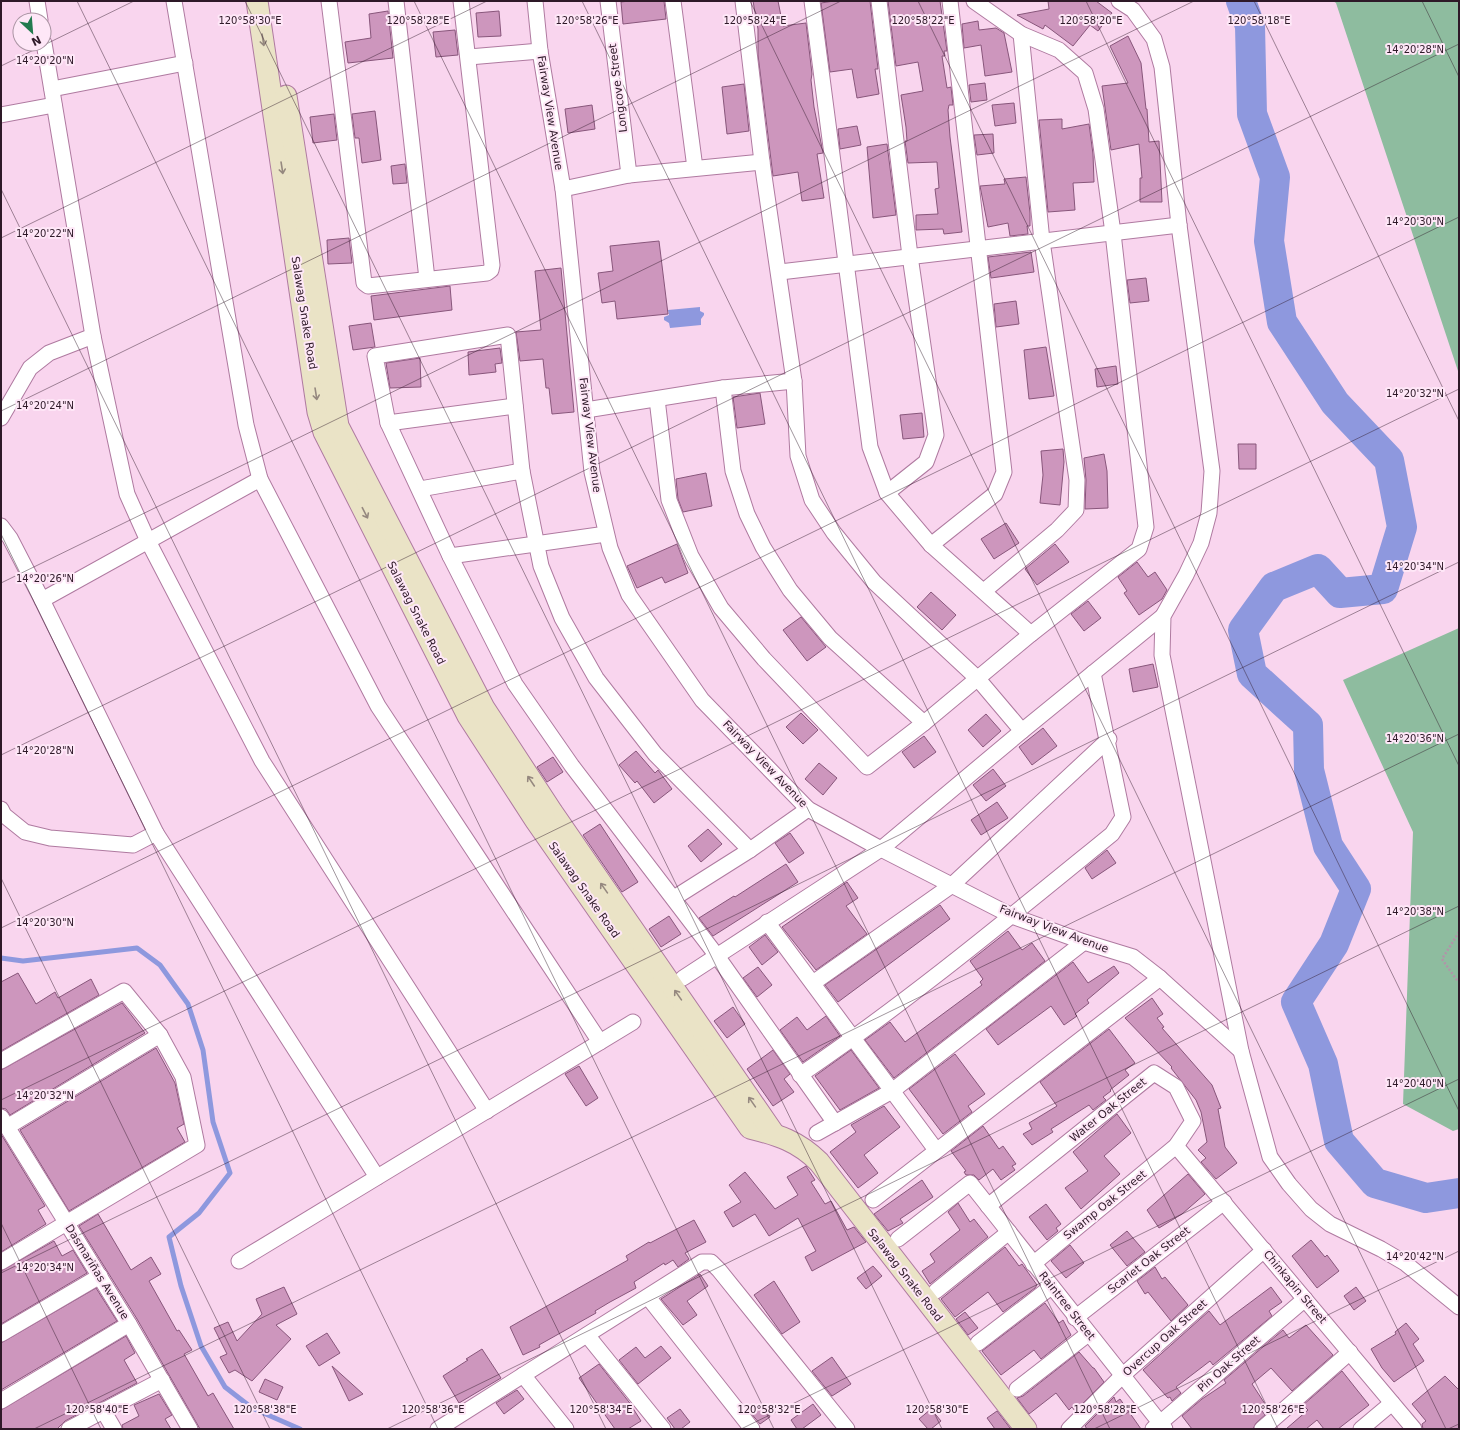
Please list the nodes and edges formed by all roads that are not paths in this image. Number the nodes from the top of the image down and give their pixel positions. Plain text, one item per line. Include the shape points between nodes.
1 (37, 1) edge
2 (174, 1) edge
3 (257, 1) edge
4 (271, 1) edge
5 (329, 1) edge
6 (396, 1) edge
7 (461, 1) edge
8 (535, 1) edge
9 (608, 1) edge
10 (674, 1) edge
11 (743, 1) edge
12 (812, 1) edge
13 (879, 1) edge
14 (950, 1) edge
15 (974, 1) edge
16 (1119, 1) edge
17 (39, 12) edge
18 (1021, 34) junction
19 (540, 51) junction
20 (46, 52) edge
21 (469, 57) junction
22 (185, 63) junction
23 (52, 89) junction
24 (54, 105) junction
25 (1, 115) edge
26 (762, 162) junction
27 (695, 168) junction
28 (629, 175) junction
29 (563, 189) junction
30 (1179, 225) junction
31 (1113, 233) junction
32 (1042, 241) junction
33 (979, 249) junction
34 (910, 256) junction
35 (846, 264) junction
36 (780, 272) junction
37 (427, 279) junction
38 (93, 336) junction
39 (794, 381) junction
40 (723, 388) junction
41 (657, 399) junction
42 (515, 406) junction
43 (586, 410) junction
44 (1, 418) edge
45 (388, 423) junction
46 (522, 471) junction
47 (260, 479) junction
48 (420, 489) junction
49 (887, 493) junction
50 (1, 526) edge
51 (606, 534) junction
52 (148, 541) junction
53 (536, 544) junction
54 (931, 545) junction
55 (450, 556) junction
56 (403, 570) junction
57 (984, 591) junction
58 (42, 600) junction
59 (1163, 616) junction
60 (1031, 634) junction
61 (1093, 673) junction
62 (978, 679) junction
63 (924, 722) junction
64 (1022, 731) junction
65 (1109, 739) junction
66 (1, 808) edge
67 (808, 809) junction
68 (156, 833) junction
69 (881, 849) junction
70 (750, 850) junction
71 (952, 885) junction
72 (674, 898) junction
73 (1012, 916) junction
74 (768, 922) junction
75 (1084, 942) junction
76 (717, 956) junction
77 (683, 978) dead end
78 (1160, 978) junction
79 (813, 983) junction
80 (633, 1022) dead end
81 (160, 1034) junction
82 (853, 1038) junction
83 (600, 1042) junction
84 (1241, 1051) junction
85 (1, 1061) edge
86 (800, 1075) junction
87 (892, 1090) junction
88 (487, 1111) junction
89 (4, 1122) edge
90 (836, 1123) junction
91 (817, 1133) dead end
92 (1176, 1146) junction
93 (936, 1150) junction
94 (377, 1177) junction
95 (873, 1200) dead end
96 (1224, 1202) junction
97 (988, 1206) junction
98 (66, 1223) junction
99 (1009, 1232) junction
100 (898, 1239) dead end
101 (1264, 1250) junction
102 (2, 1259) edge
103 (239, 1261) dead end
104 (1033, 1264) junction
105 (100, 1276) junction
106 (1051, 1287) junction
107 (936, 1291) dead end
108 (648, 1297) junction
109 (1305, 1299) junction
110 (1459, 1307) edge
111 (1075, 1318) junction
112 (129, 1324) junction
113 (1, 1334) edge
114 (1088, 1334) junction
115 (587, 1335) junction
116 (978, 1343) dead end
117 (1350, 1352) junction
118 (523, 1375) junction
119 (1124, 1375) junction
120 (162, 1380) junction
121 (1017, 1389) dead end
122 (1, 1401) edge
123 (1392, 1404) junction
124 (103, 1410) junction
125 (561, 1427) edge
126 (1160, 1427) edge
127 (70, 1429) edge
128 (114, 1429) edge
129 (190, 1429) edge
130 (438, 1429) edge
131 (663, 1429) edge
132 (752, 1429) edge
133 (847, 1429) edge
134 (1026, 1429) edge
135 (1069, 1429) edge
136 (1262, 1429) edge
137 (1361, 1429) edge
138 (1414, 1429) edge

1 - 17 street
2 - 22 street
3 -> 56 main road, Salawag Snake Road via 318,412 324,432
4 - 56 main road, Salawag Snake Road via 338,426
5 - 37 street via 364,283 368,286
6 - 37 street
7 - 21 street
8 - 19 street, Fairway View Avenue
9 - 28 street, Longcove Street
10 - 27 street
11 - 26 street
12 - 35 street
13 - 34 street
14 - 33 street
15 - 18 street
16 - 30 street via 1133,10 1154,39 1162,67
18 - 31 street via 1059,50 1085,73 1096,109
18 - 32 street
19 - 21 street
19 - 29 street, Fairway View Avenue
20 - 23 street
21 - 37 street via 492,265 487,273
22 - 23 street
22 - 47 street via 246,425
23 - 24 street
24 - 25 street
24 - 38 street
26 - 27 street
26 - 36 street
27 - 28 street
28 - 29 street
29 - 43 street, Fairway View Avenue
30 - 31 street
30 - 59 street via 1212,471 1209,513 1201,542 1186,576
31 - 32 street
31 - 60 street via 1146,527 1140,549
32 - 33 street
32 - 57 street via 1077,480 1076,510 1057,530
33 - 34 street
33 - 54 street via 1004,472 995,494
34 - 35 street
34 - 49 street via 936,435 926,462
35 - 36 street
35 - 49 street via 870,447
36 - 39 street
38 - 44 street via 49,353 30,368
38 - 52 street via 127,494
39 - 40 street
39 - 62 street via 798,456 812,500 834,533 874,582
40 - 41 street
40 - 63 street via 733,471 747,514 763,547 790,590 830,638
41 - 43 street
41 - 63 street via 669,500 691,556 721,608 764,659 867,767
42 - 45 street
42 - 45 street via 508,335 375,356
42 - 46 street
43 - 51 street, Fairway View Avenue via 592,472
45 - 48 street
46 - 48 street
46 - 53 street
47 - 52 street
47 - 83 street via 378,706
48 - 55 street
49 - 54 street
50 - 58 street via 10,538
51 - 53 street
51 - 67 street, Fairway View Avenue via 629,595 702,700
52 - 58 street
52 - 88 street via 262,761
53 - 55 street
53 - 70 street via 541,566 562,618 596,678 656,754
54 - 57 street
55 - 72 street via 515,684 572,766
56 - 134 main road, Salawag Snake Road via 509,749 774,1134 805,1148 819,1162
57 - 60 street
58 - 68 street
59 - 61 street
59 - 84 street via 1162,655
60 - 62 street
61 - 64 street
61 - 65 street
62 - 63 street
62 - 64 street
64 - 69 street
65 - 71 street
65 - 73 street via 1123,816 1112,834
66 - 68 street via 4,815 25,832 50,838 134,845
67 - 69 street, Fairway View Avenue
67 - 70 street
68 - 94 street
69 - 71 street, Fairway View Avenue
69 - 74 street
70 - 72 street
71 - 73 street, Fairway View Avenue
71 - 79 street
72 - 76 street
73 - 75 street, Fairway View Avenue
73 - 82 street
74 - 76 street
74 - 79 street
75 - 78 street, Fairway View Avenue via 1133,958
75 - 87 street
76 - 77 street
76 - 86 street
78 - 84 street, Fairway View Avenue
78 - 93 street
79 - 82 street
80 - 83 street
81 - 85 street via 124,991
81 - 89 street
81 - 98 street via 182,1077 197,1145
82 - 86 street
82 - 87 street
83 - 88 street
84 - 110 street via 1270,1157 1289,1184 1311,1209 1330,1224 1405,1263
86 - 90 street
87 - 90 street
87 - 93 street
88 - 94 street
89 - 98 street, Dasmariñas Avenue
90 - 91 street
92 - 96 street, Chinkapin Street
92 - 97 street, Water Oak Street via 1193,1121 1176,1087 1154,1073
92 - 104 street, Swamp Oak Street
93 - 95 street
94 - 103 street
96 - 101 street, Chinkapin Street
96 - 111 street, Scarlet Oak Street
97 - 99 street, Raintree Street
97 - 100 street, Raintree Street via 970,1183
98 - 102 street
98 - 105 street, Dasmariñas Avenue
99 - 104 street, Raintree Street
99 - 107 street
101 - 109 street, Chinkapin Street
101 - 119 street, Overcup Oak Street
104 - 106 street, Raintree Street
105 - 112 street, Dasmariñas Avenue
105 - 113 street
106 - 111 street, Raintree Street
106 - 116 street
108 - 115 street
108 - 132 street
108 - 133 street via 702,1262 711,1262
109 - 117 street, Chinkapin Street
109 - 126 street, Pin Oak Street
111 - 114 street, Raintree Street
112 - 120 street, Dasmariñas Avenue
112 - 122 street
114 - 119 street, Raintree Street
114 - 121 street
115 - 118 street
115 - 131 street
117 - 123 street, Chinkapin Street
117 - 136 street
118 - 125 street
118 - 130 street
119 - 126 street, Raintree Street
119 - 135 street, Overcup Oak Street
120 - 124 street
120 - 129 street, Dasmariñas Avenue
123 - 137 street
123 - 138 street, Chinkapin Street
124 - 127 street
124 - 128 street

